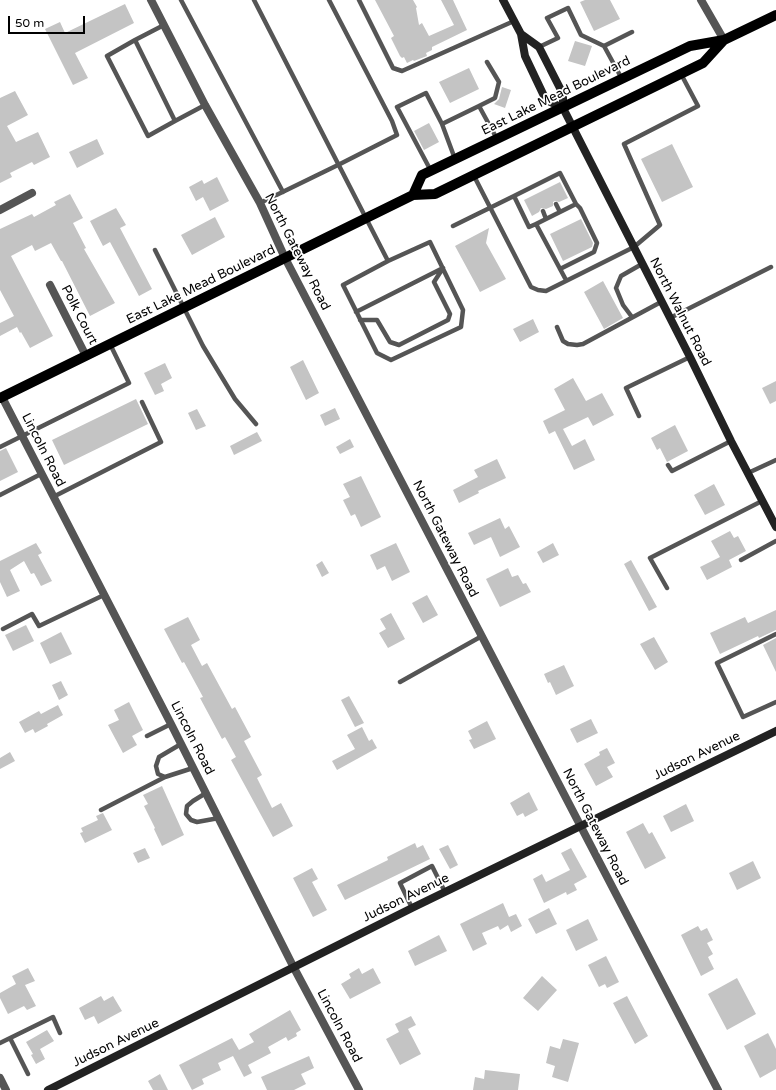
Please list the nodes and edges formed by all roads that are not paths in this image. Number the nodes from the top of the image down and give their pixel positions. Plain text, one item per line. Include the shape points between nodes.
1 (151, 0) edge
2 (181, 0) edge
3 (254, 0) edge
4 (329, 0) edge
5 (359, 0) edge
6 (503, 0) edge
7 (701, 0) edge
8 (776, 15) edge
9 (514, 21) junction
10 (164, 25) junction
11 (632, 32) dead end
12 (521, 34) junction
13 (135, 40) junction
14 (724, 40) junction
15 (604, 46) junction
16 (539, 47) junction
17 (487, 62) dead end
18 (681, 74) junction
19 (622, 79) junction
20 (205, 105) junction
21 (479, 106) junction
22 (563, 108) junction
23 (175, 121) junction
24 (442, 124) junction
25 (574, 127) junction
26 (497, 139) junction
27 (455, 159) junction
28 (340, 164) junction
29 (431, 171) junction
30 (474, 176) junction
31 (545, 181) junction
32 (548, 187) dead end
33 (531, 188) junction
34 (284, 192) junction
35 (32, 193) dead end
36 (534, 194) dead end
37 (413, 195) junction
38 (514, 196) junction
39 (260, 203) junction
40 (556, 204) dead end
41 (576, 204) junction
42 (490, 208) junction
43 (0, 210) edge
44 (542, 211) dead end
45 (560, 212) junction
46 (366, 218) junction
47 (546, 219) junction
48 (536, 224) junction
49 (453, 226) dead end
50 (634, 247) junction
51 (155, 250) dead end
52 (400, 256) junction
53 (285, 258) junction
54 (403, 261) dead end
55 (386, 262) junction
56 (642, 264) junction
57 (771, 267) dead end
58 (443, 268) junction
59 (388, 269) dead end
60 (560, 269) junction
61 (370, 270) junction
62 (374, 276) dead end
63 (566, 280) junction
64 (50, 285) dead end
65 (661, 302) junction
66 (184, 308) junction
67 (356, 312) junction
68 (632, 317) junction
69 (670, 318) junction
70 (360, 320) junction
71 (557, 327) dead end
72 (110, 344) junction
73 (86, 356) junction
74 (690, 357) junction
75 (1, 398) edge
76 (142, 402) dead end
77 (640, 416) dead end
78 (256, 424) dead end
79 (22, 436) junction
80 (731, 441) junction
81 (0, 447) edge
82 (776, 460) edge
83 (668, 465) dead end
84 (748, 473) junction
85 (42, 474) junction
86 (0, 495) edge
87 (53, 497) junction
88 (762, 501) junction
89 (776, 527) edge
90 (776, 541) edge
91 (741, 560) dead end
92 (666, 588) dead end
93 (104, 594) junction
94 (3, 629) dead end
95 (776, 634) edge
96 (482, 636) junction
97 (400, 682) dead end
98 (776, 702) edge
99 (171, 724) junction
100 (776, 731) edge
101 (147, 736) dead end
102 (181, 744) junction
103 (193, 768) junction
104 (165, 776) junction
105 (206, 793) junction
106 (101, 810) dead end
107 (219, 818) junction
108 (580, 826) junction
109 (445, 892) junction
110 (412, 908) junction
111 (294, 968) junction
112 (60, 1033) dead end
113 (10, 1038) junction
114 (0, 1043) edge
115 (28, 1074) dead end
116 (0, 1078) edge
117 (6, 1090) edge
118 (48, 1090) edge
119 (359, 1090) edge
120 (718, 1090) edge

1 - 10 street, North Gateway Road
2 - 34 lane
3 - 28 lane
4 - 28 lane via 397,135
5 - 9 lane via 393,68 402,71
6 - 9 street, North Walnut Road
7 - 14 street
8 - 14 main road, East Lake Mead Boulevard
9 - 12 street, North Walnut Road
10 - 13 lane
10 - 20 street, North Gateway Road
11 - 15 lane
12 - 16 street, North Walnut Road
12 - 22 street, North Walnut Road via 525,56 544,96 548,101
13 - 23 lane
13 - 23 lane via 107,56 148,136
14 - 18 main road, East Lake Mead Boulevard via 703,63
14 - 19 main road, East Lake Mead Boulevard via 690,46
15 - 16 lane via 581,35 568,8 547,18 558,38
15 - 19 lane
16 - 22 street, North Walnut Road via 563,94
17 - 21 lane via 499,82 494,98
18 - 25 main road, East Lake Mead Boulevard
18 - 50 lane via 698,106 624,144 660,225
19 - 22 main road, East Lake Mead Boulevard
20 - 23 lane
20 - 39 street, North Gateway Road
21 - 24 lane
21 - 26 lane
22 - 25 street, North Walnut Road
22 - 26 main road, East Lake Mead Boulevard
24 - 27 lane
24 - 29 lane via 426,93 397,107
25 - 30 main road, East Lake Mead Boulevard
25 - 50 street, North Walnut Road
26 - 27 main road, East Lake Mead Boulevard
27 - 29 main road, East Lake Mead Boulevard
28 - 34 lane
28 - 46 lane
29 - 37 main road, East Lake Mead Boulevard via 422,175
30 - 37 main road, East Lake Mead Boulevard via 435,194
30 - 42 lane
31 - 32 lane
31 - 33 lane
31 - 41 lane via 560,173
33 - 36 lane
33 - 38 lane
34 - 39 lane
35 - 43 street
37 - 46 main road, East Lake Mead Boulevard
38 - 42 lane
38 - 48 lane via 529,227
39 - 53 street, North Gateway Road
40 - 45 lane
41 - 45 lane
41 - 60 lane via 597,244 594,252
42 - 49 lane
42 - 63 lane via 532,287 546,291
44 - 47 lane
45 - 47 lane
46 - 53 main road, East Lake Mead Boulevard
46 - 55 lane
47 - 48 lane
48 - 60 lane
50 - 56 street, North Walnut Road
50 - 63 lane
51 - 66 lane
52 - 54 lane
52 - 55 lane
52 - 58 lane via 430,242
53 - 66 main road, East Lake Mead Boulevard
53 - 96 street, North Gateway Road
55 - 59 lane
55 - 61 lane
56 - 65 street, North Walnut Road
56 - 68 lane via 621,276 616,288 623,305
57 - 69 lane
58 - 67 lane via 399,287
58 - 70 lane via 434,282 450,314 448,320 399,345 390,342 377,320
58 - 70 lane via 464,310 461,327 391,360 377,353
60 - 63 lane
61 - 62 lane
61 - 67 lane via 343,285
64 - 73 street, Polk Court
65 - 68 lane
65 - 69 street, North Walnut Road
66 - 72 main road, East Lake Mead Boulevard
66 - 78 lane via 203,346 235,399
67 - 70 lane
68 - 71 lane via 588,342 577,345 563,341
69 - 74 street, North Walnut Road
72 - 73 main road, East Lake Mead Boulevard
72 - 79 lane via 129,383
73 - 75 main road, East Lake Mead Boulevard
74 - 77 lane via 626,388
74 - 80 street, North Walnut Road
75 - 79 street, Lincoln Road
76 - 87 lane via 161,442
79 - 81 lane
79 - 85 street, Lincoln Road
80 - 83 lane via 672,471
80 - 84 street, North Walnut Road
82 - 84 lane
84 - 88 street, North Walnut Road
85 - 86 lane
85 - 87 street, Lincoln Road
87 - 93 street, Lincoln Road
88 - 89 street, North Walnut Road
88 - 92 lane via 650,558
90 - 91 lane
93 - 94 lane via 39,626 32,614
93 - 99 street, Lincoln Road
95 - 98 lane via 717,663 743,718
96 - 97 lane
96 - 108 street, North Gateway Road
99 - 101 lane
99 - 102 street, Lincoln Road
100 - 108 street, Judson Avenue
102 - 103 street, Lincoln Road
102 - 104 lane via 159,757 156,766 158,774
103 - 104 lane
103 - 105 street, Lincoln Road
104 - 106 lane
105 - 107 street, Lincoln Road
105 - 107 lane via 187,806 186,814 197,822
107 - 111 street, Lincoln Road
108 - 109 street, Judson Avenue
108 - 120 street, North Gateway Road
109 - 110 street, Judson Avenue
109 - 110 lane via 432,866 400,883
110 - 111 street, Judson Avenue
111 - 118 street, Judson Avenue
111 - 119 street, Lincoln Road
112 - 113 lane via 53,1017
113 - 114 lane
113 - 115 lane
116 - 117 street

